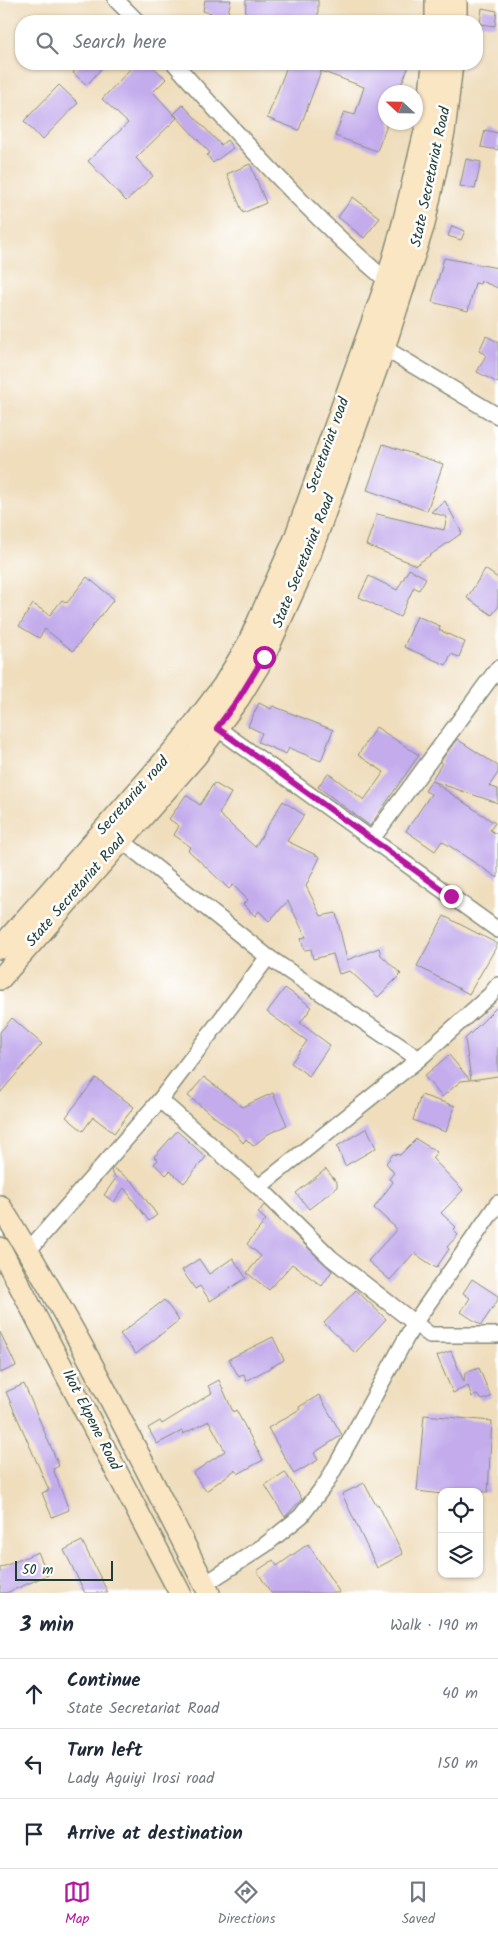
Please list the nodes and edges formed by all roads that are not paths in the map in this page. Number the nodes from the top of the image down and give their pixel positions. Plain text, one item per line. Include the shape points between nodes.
1 (116, 0) edge
2 (436, 0) edge
3 (456, 0) edge
4 (131, 15) edge
5 (436, 15) edge
6 (456, 15) edge
7 (180, 70) edge
8 (432, 70) edge
9 (451, 70) edge
10 (387, 281) junction
11 (384, 348) junction
12 (498, 416) edge
13 (498, 668) edge
14 (217, 728) junction
15 (372, 839) junction
16 (121, 840) junction
17 (498, 930) edge
18 (0, 948) edge
19 (268, 957) junction
20 (0, 979) edge
21 (498, 984) edge
22 (419, 1059) junction
23 (160, 1100) junction
24 (259, 1187) junction
25 (498, 1203) edge
26 (0, 1206) edge
27 (0, 1248) edge
28 (28, 1250) junction
29 (415, 1322) junction
30 (498, 1335) edge
31 (207, 1588) edge
32 (180, 1593) edge

1 - 4 street
2 - 5 street
3 - 6 street
7 - 10 street via 296,197
8 - 10 street, Secretariat road via 427,123
9 - 11 street, State Secretariat Road via 444,132 424,224
10 - 18 street, Secretariat road via 294,541 248,644 223,686 180,743
11 - 12 street
11 - 14 street, State Secretariat Road via 310,554 285,611 264,657
13 - 15 street
14 - 15 street
14 - 16 street, State Secretariat Road
15 - 17 street
16 - 19 street
16 - 20 street, State Secretariat Road
19 - 22 street
19 - 23 street
21 - 22 street
22 - 24 street
23 - 24 street
23 - 28 street
24 - 29 street via 331,1258
25 - 29 street
26 - 28 street
27 - 32 street, Ikot Ekpene Road
28 - 31 street via 94,1368
29 - 30 street via 430,1335
29 - 31 street via 327,1482 301,1516

